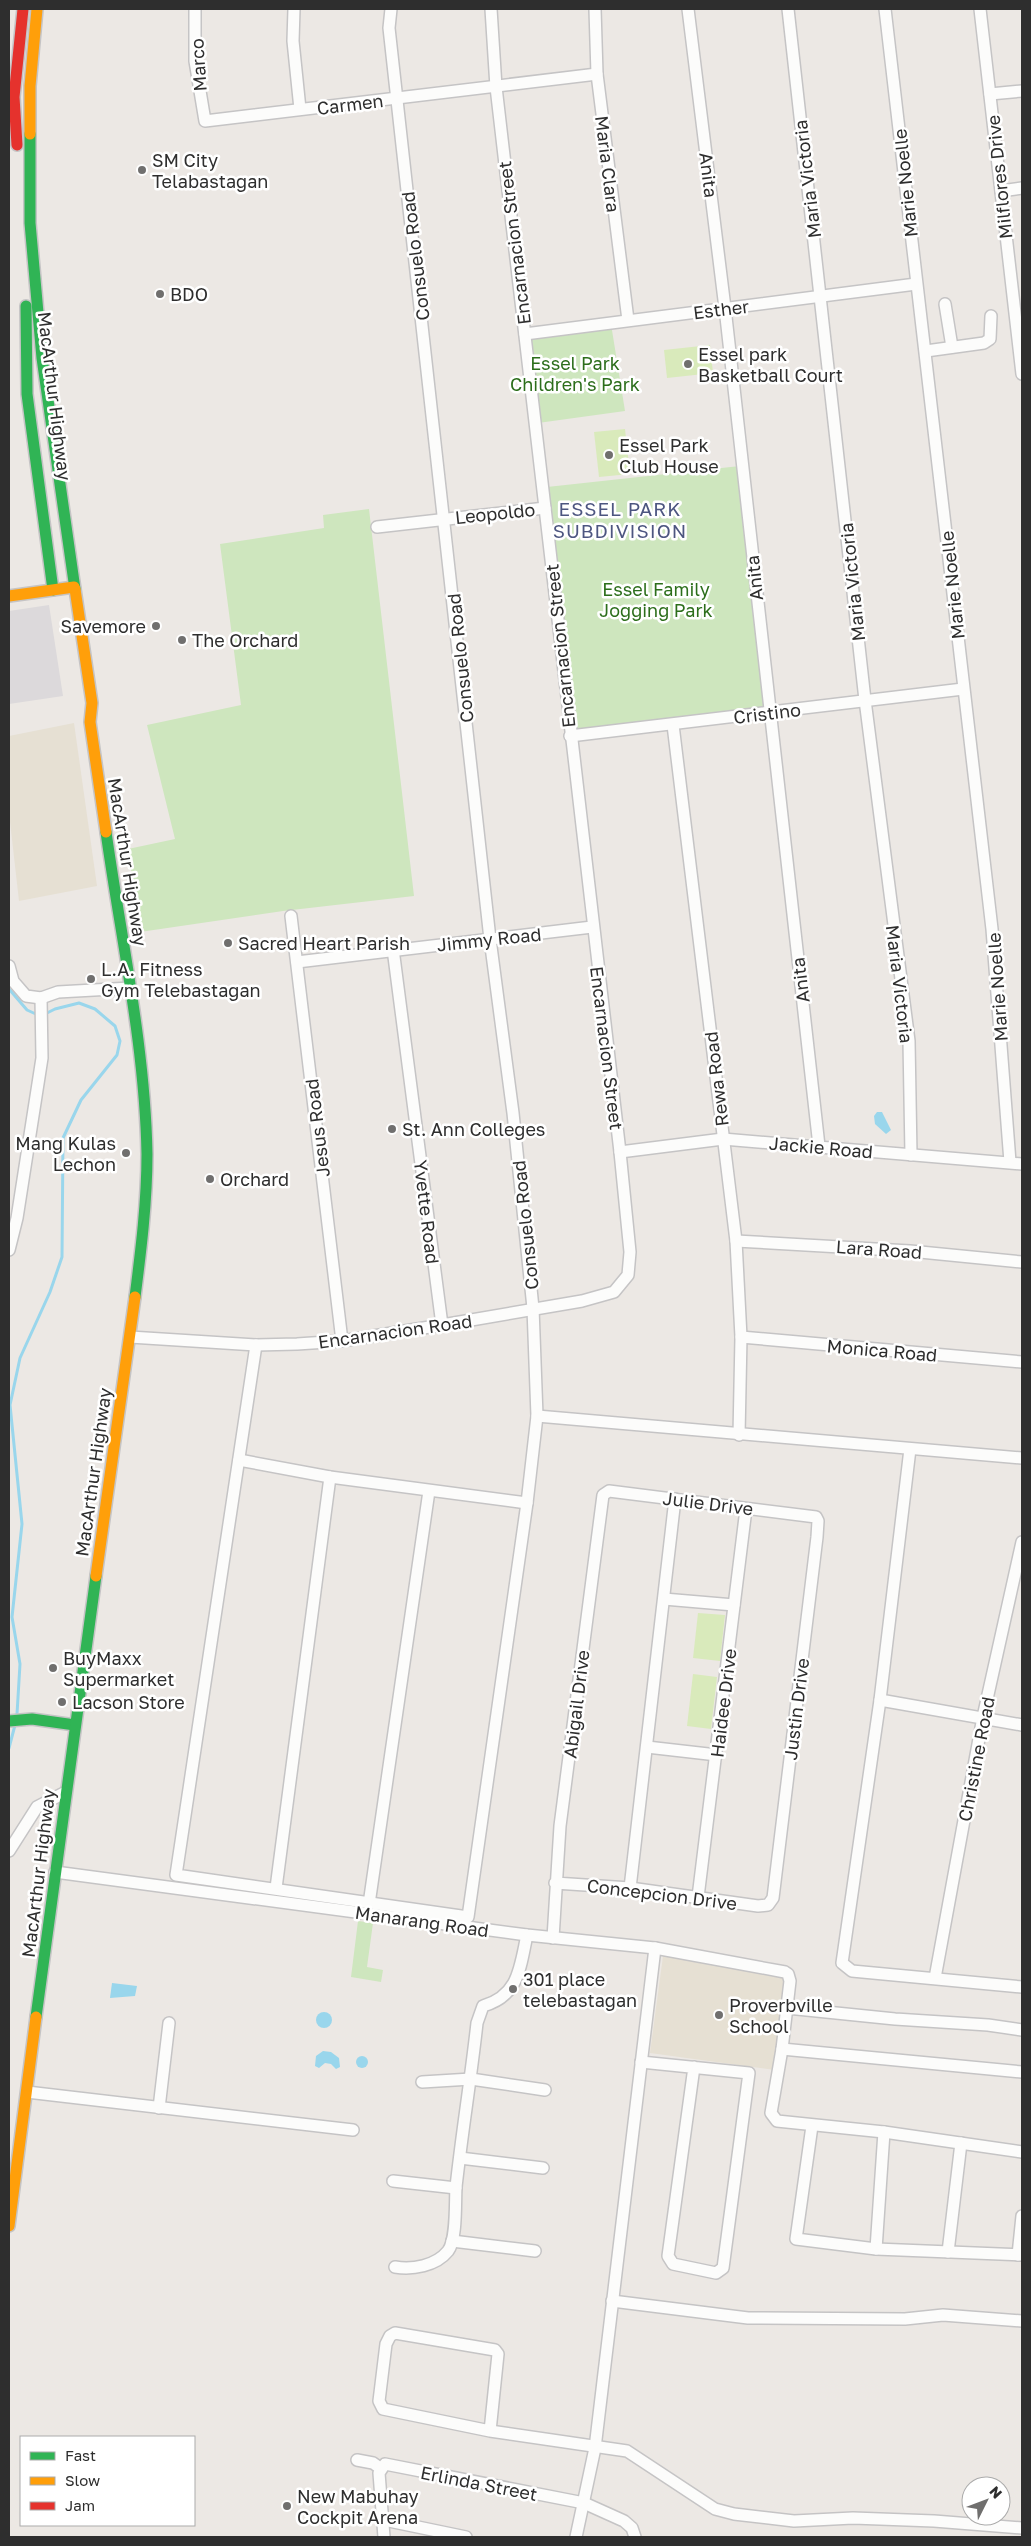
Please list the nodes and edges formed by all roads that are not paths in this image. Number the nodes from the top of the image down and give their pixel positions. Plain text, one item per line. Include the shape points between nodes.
1 (23, 9) edge
2 (36, 9) edge
3 (195, 9) edge
4 (294, 9) edge
5 (391, 9) edge
6 (491, 9) edge
7 (595, 9) edge
8 (688, 9) edge
9 (788, 9) edge
10 (885, 9) edge
11 (980, 9) edge
12 (19, 38) junction
13 (34, 40) junction
14 (597, 74) junction
15 (496, 88) junction
16 (1022, 91) edge
17 (990, 94) junction
18 (396, 98) junction
19 (300, 110) junction
20 (205, 121) joint
21 (17, 160) dead end
22 (18, 179) dead end
23 (1022, 188) edge
24 (1001, 191) junction
25 (1017, 282) edge
26 (916, 284) junction
27 (821, 296) junction
28 (945, 304) dead end
29 (725, 308) junction
30 (991, 316) dead end
31 (628, 320) junction
32 (525, 334) junction
33 (952, 348) junction
34 (926, 351) junction
35 (1022, 374) edge
36 (545, 508) junction
37 (445, 519) junction
38 (377, 527) dead end
39 (64, 588) junction
40 (9, 596) edge
41 (66, 608) dead end
42 (963, 689) junction
43 (865, 700) junction
44 (80, 708) dead end
45 (769, 713) junction
46 (90, 722) junction
47 (674, 725) junction
48 (570, 736) junction
49 (291, 916) dead end
50 (592, 927) junction
51 (490, 939) junction
52 (393, 949) junction
53 (297, 962) junction
54 (9, 966) edge
55 (130, 988) junction
56 (41, 1002) junction
57 (723, 1140) junction
58 (819, 1146) junction
59 (620, 1152) junction
60 (911, 1155) junction
61 (1010, 1162) junction
62 (1022, 1164) edge
63 (736, 1241) junction
64 (9, 1250) edge
65 (630, 1252) joint
66 (1022, 1262) edge
67 (533, 1308) junction
68 (442, 1325) junction
69 (130, 1336) junction
70 (742, 1337) junction
71 (342, 1340) junction
72 (256, 1346) junction
73 (1022, 1362) edge
74 (538, 1416) junction
75 (740, 1435) junction
76 (910, 1449) junction
77 (1022, 1458) edge
78 (239, 1460) junction
79 (330, 1478) junction
80 (429, 1492) junction
81 (606, 1492) joint
82 (675, 1499) junction
83 (527, 1503) junction
84 (746, 1509) junction
85 (811, 1515) joint
86 (1022, 1542) edge
87 (664, 1600) junction
88 (734, 1606) junction
89 (880, 1700) junction
90 (983, 1716) junction
91 (9, 1721) edge
92 (1022, 1725) edge
93 (76, 1726) junction
94 (646, 1747) junction
95 (717, 1756) junction
96 (66, 1792) junction
97 (9, 1851) edge
98 (55, 1872) junction
99 (555, 1883) junction
100 (276, 1888) junction
101 (630, 1888) junction
102 (698, 1897) junction
103 (369, 1904) junction
104 (768, 1904) joint
105 (527, 1935) junction
106 (553, 1938) junction
107 (655, 1948) junction
108 (935, 1978) junction
109 (1022, 1987) edge
110 (787, 2008) junction
111 (169, 2022) dead end
112 (1022, 2030) edge
113 (782, 2049) junction
114 (641, 2062) junction
115 (694, 2067) junction
116 (1022, 2072) edge
117 (471, 2079) junction
118 (422, 2082) dead end
119 (545, 2090) dead end
120 (27, 2092) junction
121 (159, 2108) junction
122 (812, 2126) junction
123 (352, 2130) dead end
124 (884, 2132) junction
125 (960, 2143) junction
126 (1022, 2152) edge
127 (460, 2158) junction
128 (543, 2168) dead end
129 (393, 2180) dead end
130 (456, 2188) junction
131 (1022, 2216) edge
132 (9, 2226) edge
133 (452, 2241) junction
134 (876, 2249) junction
135 (535, 2251) dead end
136 (948, 2252) junction
137 (1020, 2255) edge
138 (395, 2267) dead end
139 (612, 2301) junction
140 (1022, 2321) edge
141 (490, 2431) junction
142 (595, 2448) junction
143 (357, 2460) dead end
144 (380, 2470) junction
145 (584, 2503) junction
146 (384, 2520) junction
147 (1022, 2528) edge
148 (384, 2537) edge
149 (466, 2537) edge
150 (576, 2537) edge
151 (635, 2537) edge

1 - 12 main road
2 - 13 main road, MacArthur Highway
3 - 20 street, Marco via 195,61
4 - 19 street via 292,41
5 - 18 street, Consuelo Road via 389,28
6 - 15 street, Encarnacion Street
7 - 14 street, Maria Clara
8 - 29 street, Anita
9 - 27 street, Maria Victoria
10 - 26 street, Marie Noelle
11 - 17 street, Milflores Drive
12 - 13 main road via 26,45
12 - 21 main road via 14,97
13 - 39 main road, MacArthur Highway via 29,132 30,232
14 - 15 street, Carmen
14 - 31 street, Maria Clara
15 - 18 street, Carmen
15 - 32 street, Encarnacion Street
16 - 17 street
17 - 24 street, Milflores Drive
18 - 19 street, Carmen
18 - 37 street, Consuelo Road
19 - 20 street, Carmen
22 - 39 main road, MacArthur Highway via 33,373
23 - 24 street
24 - 25 street, Milflores Drive
25 - 35 street, Milflores Drive
26 - 27 street, Esther
26 - 34 street, Marie Noelle
27 - 29 street, Esther
27 - 43 street, Maria Victoria
28 - 33 street
29 - 31 street, Esther
29 - 45 street, Anita
30 - 33 street via 990,339 984,343
31 - 32 street, Esther
32 - 36 street, Encarnacion Street
33 - 34 street
34 - 42 street, Marie Noelle
36 - 37 street, Leopoldo
36 - 48 street, Encarnacion Street
37 - 38 street, Leopoldo
37 - 51 street, Consuelo Road
39 - 40 main road
39 - 41 main road, MacArthur Highway
39 - 46 main road, MacArthur Highway via 92,703
42 - 43 street, Cristino
42 - 61 street, Marie Noelle via 992,929
43 - 45 street, Cristino
43 - 60 street, Maria Victoria via 908,1040
44 - 46 main road, MacArthur Highway
45 - 47 street, Cristino
45 - 58 street, Anita
46 - 55 main road, MacArthur Highway
47 - 48 street, Cristino
47 - 57 street, Rewa Road
48 - 50 street, Encarnacion Street
49 - 53 street, Jesus Road
50 - 51 street, Jimmy Road
50 - 59 street, Encarnacion Street
51 - 52 street, Jimmy Road
51 - 67 street, Consuelo Road via 513,1113
52 - 53 street, Jimmy Road
52 - 68 street, Yvette Road
53 - 71 street, Jesus Road
54 - 56 street via 13,981 21,992
55 - 56 street via 58,992
55 - 69 main road, MacArthur Highway via 148,1134 145,1219
56 - 64 street via 42,1058
57 - 58 street, Jackie Road
57 - 59 street, Jackie Road
57 - 63 street, Rewa Road
58 - 60 street, Jackie Road
59 - 65 street, Encarnacion Street
60 - 61 street, Jackie Road
61 - 62 street, Jackie Road
63 - 66 street, Lara Road via 910,1251
63 - 70 street, Rewa Road
65 - 67 street, Encarnacion Road via 628,1275 614,1292 582,1301
67 - 68 street, Encarnacion Road
67 - 74 street, Consuelo Road
68 - 71 street, Encarnacion Road
69 - 72 street, Encarnacion Road
69 - 93 main road, MacArthur Highway
70 - 73 street, Monica Road
70 - 75 street, Rewa Road
71 - 72 street, Encarnacion Road
72 - 78 street
74 - 75 street
74 - 83 street, Consuelo Road
75 - 76 street
76 - 77 street
76 - 89 street
78 - 79 street
78 - 100 street via 176,1875
79 - 80 street
79 - 100 street
80 - 83 street
80 - 103 street
81 - 82 street, Julie Drive
81 - 99 street, Abigail Drive via 601,1507
82 - 84 street, Julie Drive
82 - 87 street
83 - 103 street, Consuelo Road via 468,1917
84 - 85 street, Julie Drive
84 - 88 street, Haidee Drive
85 - 104 street, Justin Drive via 818,1521 817,1537 773,1898
86 - 90 street, Christine Road
87 - 88 street
87 - 94 street
88 - 95 street, Haidee Drive
89 - 90 street
89 - 108 street via 842,1963 852,1971
90 - 92 street
90 - 108 street, Christine Road
91 - 93 main road via 32,1718
93 - 96 main road, MacArthur Highway
94 - 95 street
94 - 101 street
95 - 102 street, Haidee Drive
96 - 97 street via 37,1807
96 - 98 main road, MacArthur Highway
98 - 105 street, Manarang Road
98 - 120 main road, MacArthur Highway
99 - 101 street, Concepcion Drive
99 - 106 street, Abigail Drive
100 - 103 street
101 - 102 street, Concepcion Drive
102 - 104 street, Concepcion Drive via 758,1906
105 - 106 street, Manarang Road
105 - 117 street via 519,1972 506,1996 480,2010
106 - 107 street, Manarang Road
107 - 110 street, Manarang Road via 788,1974
107 - 114 street
108 - 109 street
110 - 112 street
110 - 113 street
111 - 121 street
113 - 116 street
113 - 122 street via 771,2113 777,2121
114 - 115 street
114 - 139 street
115 - 115 street via 668,2256 673,2264 686,2269 716,2272 723,2268 750,2077 748,2073
117 - 118 street
117 - 119 street
117 - 127 street
120 - 121 street
120 - 132 main road, MacArthur Highway
121 - 123 street
122 - 124 street
122 - 134 street via 796,2239
124 - 125 street
124 - 134 street
125 - 126 street
125 - 136 street
127 - 128 street
127 - 130 street
129 - 130 street
130 - 133 street
131 - 137 street
133 - 135 street
133 - 138 street via 449,2250 434,2261 414,2268
134 - 136 street
136 - 137 street
139 - 140 street via 748,2318 905,2320 943,2315
139 - 142 street
141 - 141 street via 383,2409 379,2401 386,2344 390,2336 395,2333 495,2350 498,2354
141 - 142 street
142 - 145 street
142 - 147 street via 627,2451 715,2509 734,2514 794,2522 853,2518
143 - 144 street via 373,2463
144 - 145 street, Erlinda Street via 385,2464
144 - 146 street
145 - 150 street
145 - 151 street, Erlinda Street via 624,2522 632,2528
146 - 148 street
146 - 149 street

